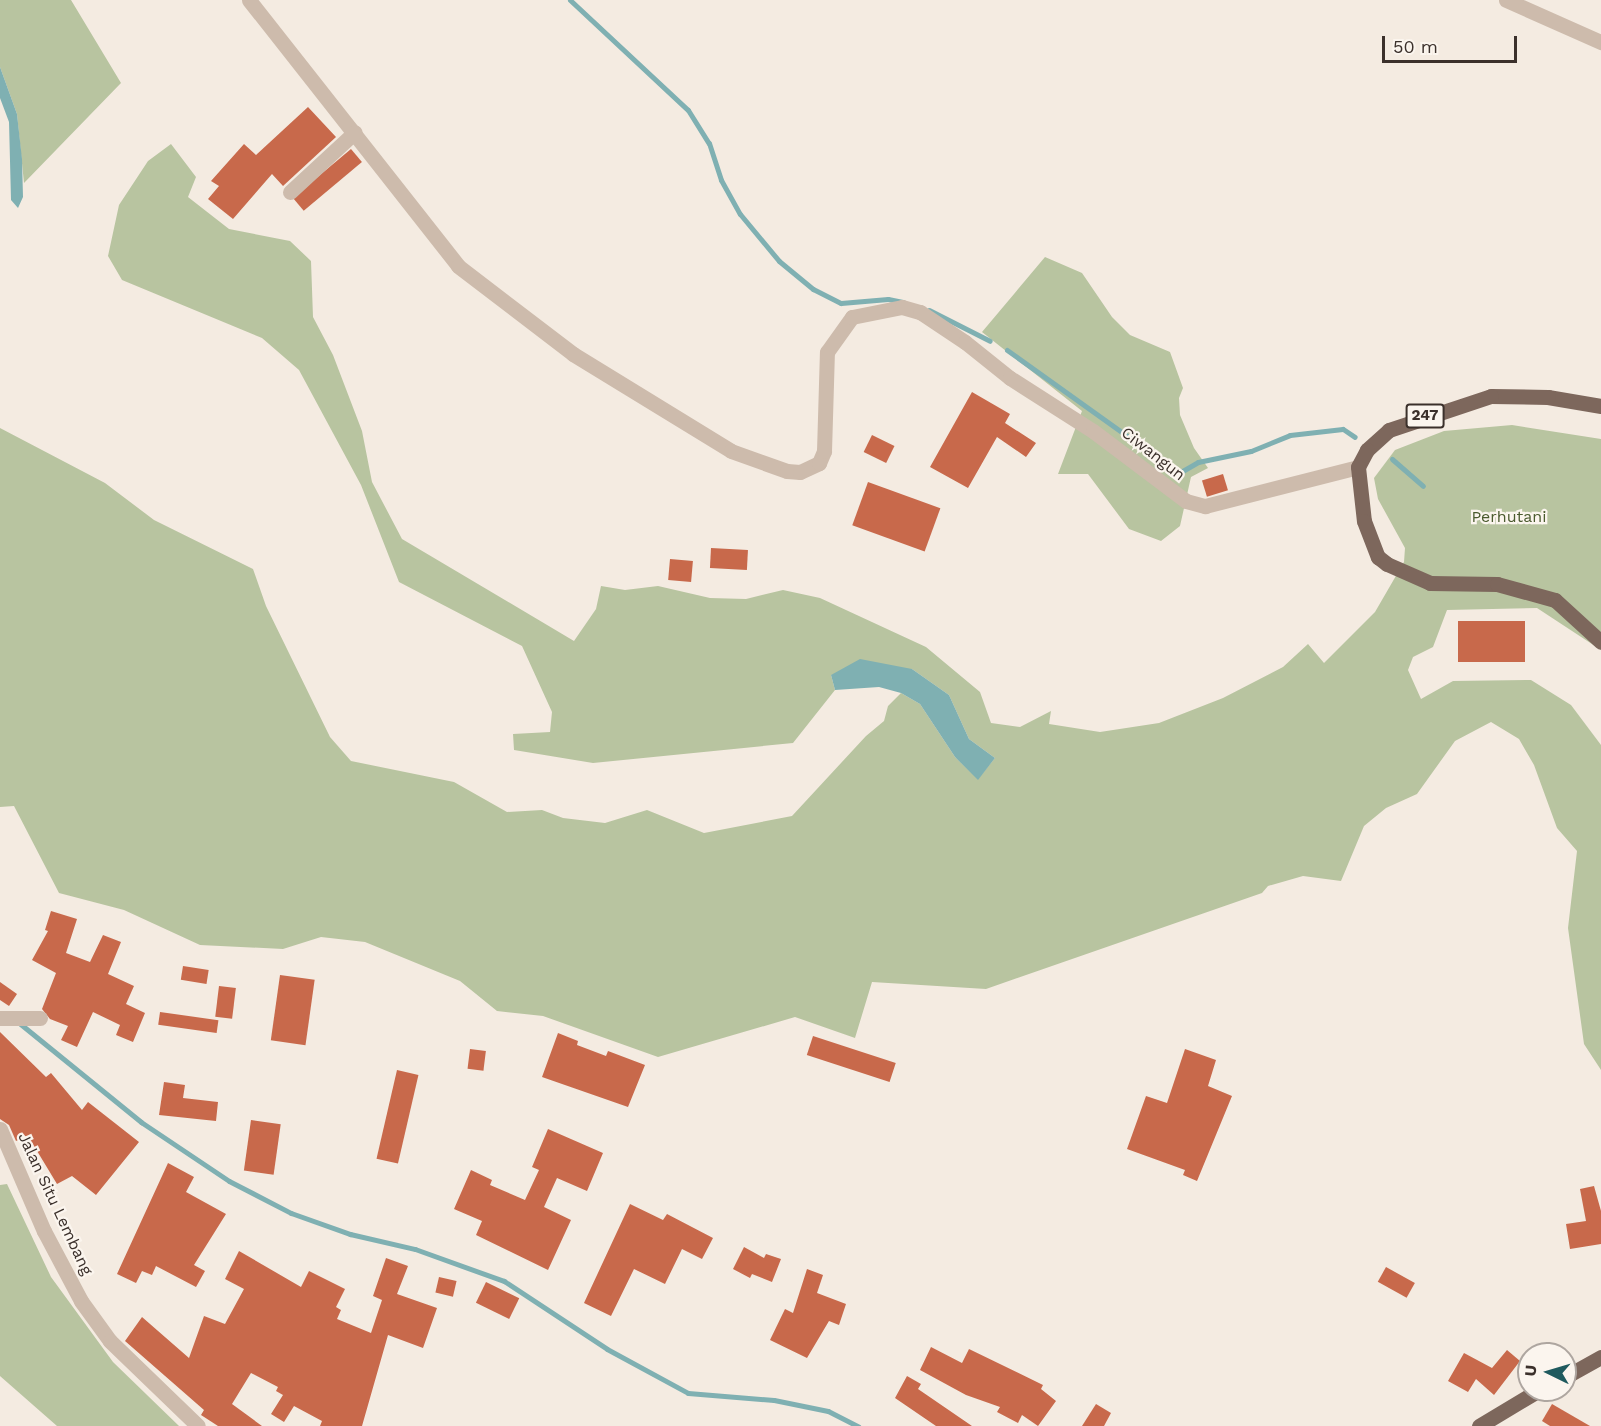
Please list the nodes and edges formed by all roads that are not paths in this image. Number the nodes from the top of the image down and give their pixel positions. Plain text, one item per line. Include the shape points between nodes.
1 (249, 0) edge
2 (1506, 0) edge
3 (1524, 5) edge
4 (1601, 42) edge
5 (354, 132) junction
6 (290, 192) dead end
7 (1601, 406) edge
8 (1358, 467) junction
9 (1601, 642) edge
10 (0, 1018) edge
11 (40, 1018) dead end
12 (0, 1129) edge
13 (1601, 1357) edge
14 (1577, 1370) edge
15 (1519, 1402) edge
16 (198, 1426) edge
17 (1479, 1426) edge

1 - 5 street
2 - 3 street
3 - 4 street
5 - 6 street
5 - 8 street, Ciwangun via 458,266 573,354 742,455 787,471 800,472 819,463 824,451 827,352 852,317 902,307 920,312 1010,378 1094,431 1170,492 1195,503 1205,506
7 - 8 main road, 247 via 1548,397 1491,396 1389,430 1376,440
8 - 9 main road via 1364,521 1378,557 1401,572 1430,582 1497,584 1555,600
10 - 11 street
12 - 16 street, Jalan Situ Lembang via 44,1231 81,1301 110,1341
13 - 14 main road
15 - 17 main road

